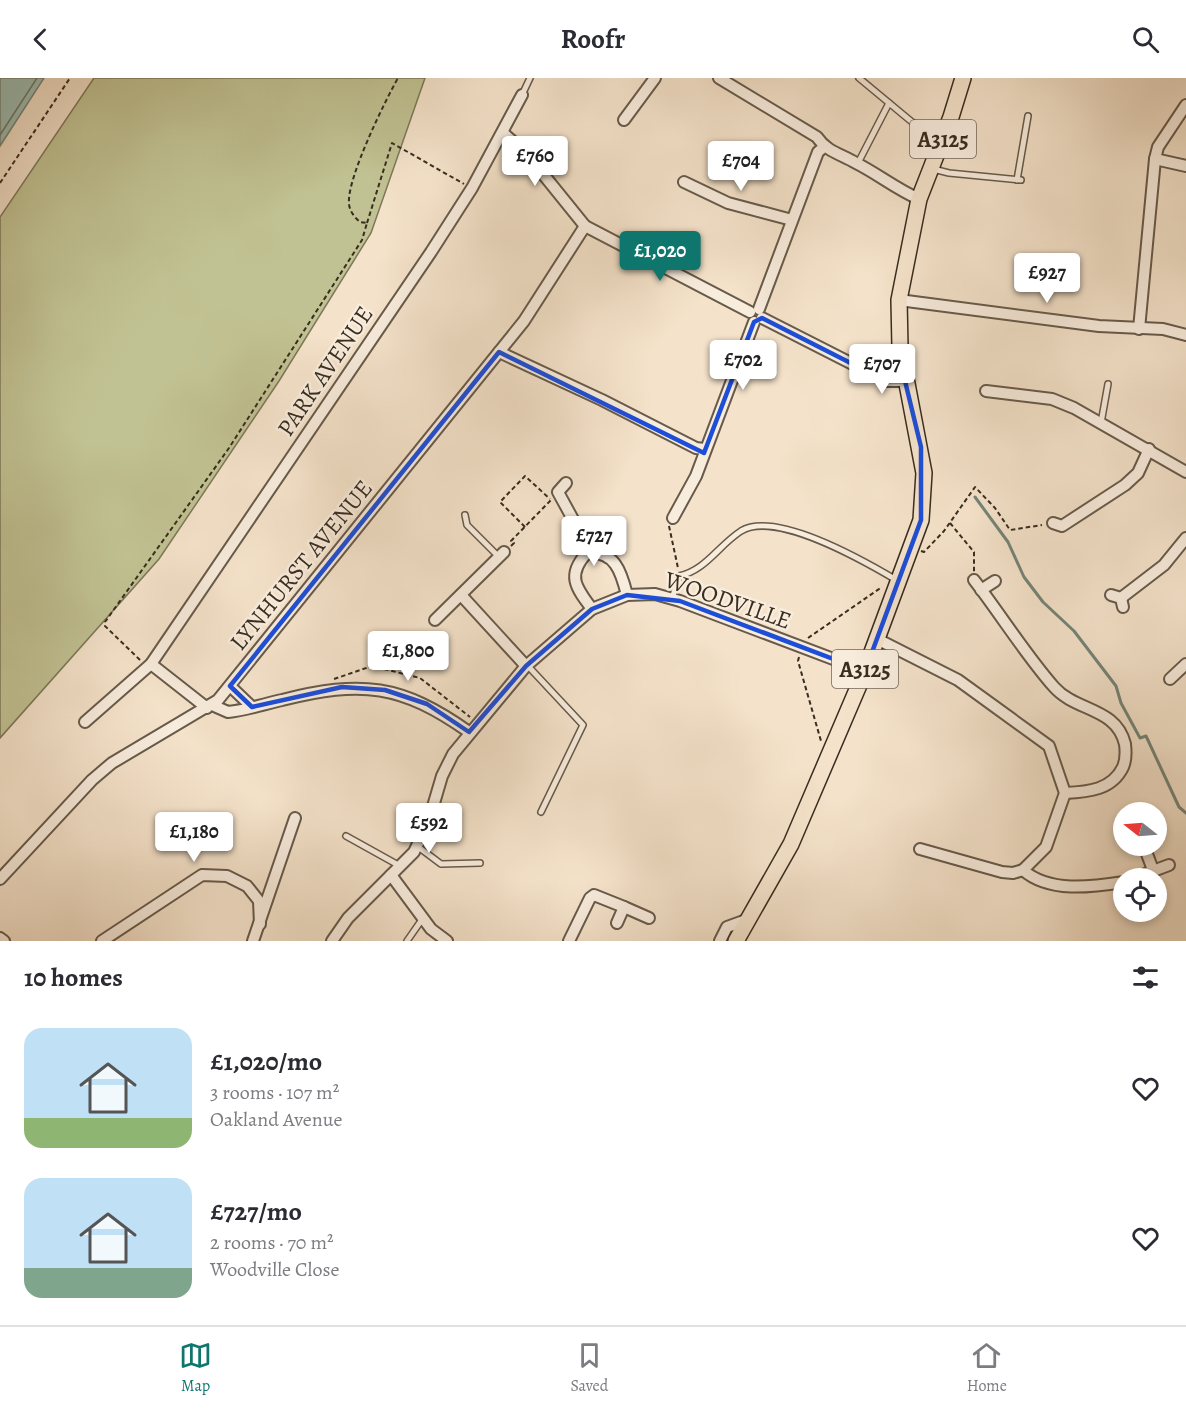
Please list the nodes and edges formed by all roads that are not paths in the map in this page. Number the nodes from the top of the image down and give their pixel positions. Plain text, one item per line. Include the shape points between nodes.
1 (530, 78) edge
2 (655, 78) edge
3 (719, 78) edge
4 (859, 78) edge
5 (963, 78) edge
6 (522, 95) joint
7 (889, 103) junction
8 (1186, 105) edge
9 (1028, 116) dead end
10 (624, 120) dead end
11 (502, 132) junction
12 (942, 140) junction
13 (824, 147) junction
14 (1155, 159) junction
15 (858, 164) junction
16 (1186, 166) edge
17 (931, 168) junction
18 (684, 182) dead end
19 (919, 199) junction
20 (792, 220) junction
21 (585, 226) junction
22 (899, 300) junction
23 (756, 315) junction
24 (1139, 329) junction
25 (1186, 335) edge
26 (499, 352) junction
27 (905, 381) junction
28 (1108, 384) dead end
29 (986, 391) dead end
30 (998, 393) junction
31 (997, 406) dead end
32 (1101, 423) junction
33 (704, 449) junction
34 (1149, 449) junction
35 (1186, 472) edge
36 (566, 483) dead end
37 (465, 515) dead end
38 (673, 518) road end
39 (1062, 538) dead end
40 (1186, 538) edge
41 (587, 553) junction
42 (502, 554) joint
43 (995, 581) dead end
44 (899, 583) junction
45 (461, 595) junction
46 (627, 595) junction
47 (672, 599) junction
48 (1118, 600) dead end
49 (592, 609) junction
50 (435, 620) dead end
51 (877, 639) junction
52 (1186, 664) edge
53 (149, 665) junction
54 (527, 666) junction
55 (865, 671) junction
56 (1170, 679) dead end
57 (230, 686) junction
58 (209, 706) junction
59 (252, 708) junction
60 (85, 722) dead end
61 (469, 732) junction
62 (1065, 793) junction
63 (541, 812) dead end
64 (295, 818) dead end
65 (346, 836) dead end
66 (417, 846) junction
67 (920, 849) dead end
68 (480, 863) dead end
69 (1169, 864) dead end
70 (400, 866) junction
71 (1158, 868) edge
72 (1023, 870) junction
73 (391, 875) junction
74 (0, 879) edge
75 (1113, 883) edge
76 (624, 907) junction
77 (423, 918) junction
78 (649, 918) dead end
79 (749, 919) junction
80 (617, 923) dead end
81 (260, 924) junction
82 (0, 938) edge
83 (4, 941) edge
84 (102, 941) edge
85 (254, 941) edge
86 (332, 941) edge
87 (407, 941) edge
88 (447, 941) edge
89 (569, 941) edge
90 (720, 941) edge
91 (736, 941) edge

1 - 6 lane
2 - 10 street
3 - 13 street via 817,137
4 - 7 lane
5 - 12 main road, A3125
6 - 11 street, PARK AVENUE
7 - 12 lane
7 - 15 lane
8 - 14 street via 1158,147
9 - 17 lane via 1019,180
11 - 21 street via 526,153
11 - 53 street, PARK AVENUE via 431,252
12 - 17 main road, A3125
13 - 15 street
13 - 20 street via 818,152
14 - 16 street
14 - 24 street
15 - 19 street
17 - 19 main road, A3125
18 - 20 street via 728,203
19 - 22 main road, A3125
20 - 23 street
21 - 23 street
21 - 26 street, LYNHURST AVENUE via 524,321
22 - 24 street
22 - 27 main road, A3125
23 - 27 street via 886,381
23 - 33 street
24 - 25 street via 1163,329
26 - 33 street
26 - 57 street, LYNHURST AVENUE
27 - 44 main road, A3125 via 924,473 921,520
28 - 32 lane
29 - 30 street
30 - 31 street
30 - 32 street via 1052,399
32 - 34 street
33 - 38 street via 696,476
34 - 35 street
34 - 39 street via 1138,473 1125,485 1057,525
36 - 41 street via 555,497 581,534
37 - 42 lane via 467,525
40 - 48 street via 1164,566
41 - 46 street via 606,554 614,560
41 - 49 street via 574,570 575,582
42 - 45 street
43 - 62 street via 978,585 1053,686 1079,706 1111,719 1122,735 1126,762 1120,774 1100,789
44 - 47 lane via 807,536 766,526 743,529 695,573 679,576
44 - 51 main road, A3125
45 - 50 street
45 - 54 street
46 - 47 street, WOODVILLE via 655,594
46 - 49 street, WOODVILLE
47 - 55 street, WOODVILLE
49 - 54 street, WOODVILLE
51 - 55 main road, A3125
51 - 62 street via 958,680 1049,746
52 - 56 street
53 - 58 street
53 - 60 street, PARK AVENUE
54 - 61 street, WOODVILLE
54 - 63 lane via 583,725
55 - 79 main road, A3125 via 791,844
57 - 58 street, LYNHURST AVENUE
57 - 59 street
58 - 59 street via 228,712
58 - 74 street, LYNHURST AVENUE via 105,768
59 - 61 street via 342,687 385,690 427,704
61 - 66 street, WOODVILLE via 442,776
62 - 72 street via 1046,847
64 - 81 street
65 - 70 lane
66 - 68 lane via 441,864
66 - 70 street, WOODVILLE
67 - 72 street via 1002,872
69 - 71 street
70 - 73 street, WOODVILLE
72 - 75 street via 1048,884
73 - 77 street
73 - 86 street, WOODVILLE via 348,918
76 - 78 street
76 - 80 street
76 - 89 street via 594,895
77 - 87 lane
77 - 88 street
79 - 90 street via 727,927
79 - 91 main road, A3125
81 - 84 street via 259,901 247,886 227,876 202,875
81 - 85 street
82 - 83 street

